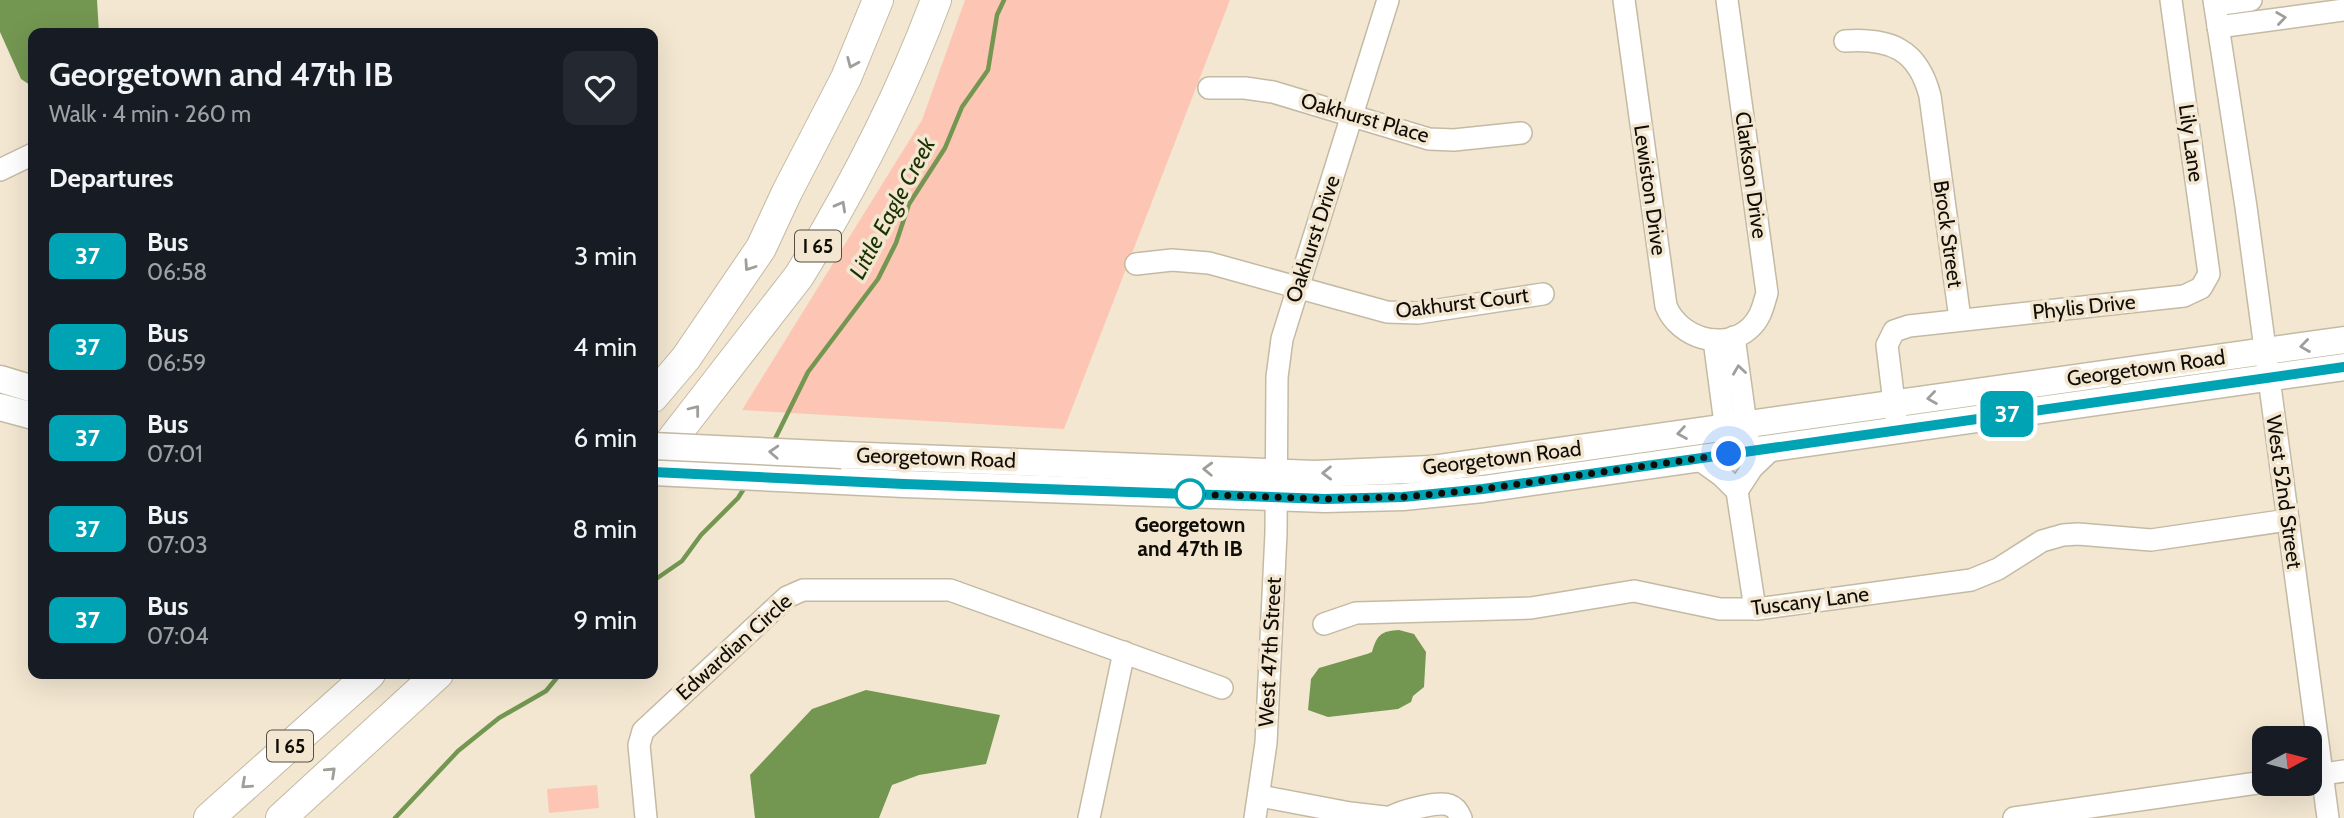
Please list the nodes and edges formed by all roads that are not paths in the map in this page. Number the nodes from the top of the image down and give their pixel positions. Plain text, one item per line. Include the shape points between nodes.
1 (878, 0) edge
2 (936, 0) edge
3 (1388, 0) edge
4 (1624, 0) edge
5 (1727, 0) edge
6 (2171, 0) edge
7 (2251, 0) edge
8 (2214, 2) edge
9 (2344, 10) edge
10 (2218, 27) junction
11 (1845, 41) dead end
12 (1209, 88) dead end
13 (1353, 115) junction
14 (1521, 133) dead end
15 (28, 156) edge
16 (0, 170) edge
17 (1136, 264) dead end
18 (2204, 284) joint
19 (1298, 287) junction
20 (1543, 294) dead end
21 (1959, 319) junction
22 (1725, 339) junction
23 (2344, 340) edge
24 (2266, 351) junction
25 (2344, 367) edge
26 (2269, 377) junction
27 (0, 379) edge
28 (28, 387) edge
29 (658, 391) edge
30 (0, 407) edge
31 (28, 415) edge
32 (1895, 417) junction
33 (1736, 426) junction
34 (658, 446) edge
35 (1750, 451) junction
36 (658, 458) edge
37 (1697, 458) junction
38 (658, 472) edge
39 (1276, 485) junction
40 (1737, 491) junction
41 (2288, 520) junction
42 (1755, 609) junction
43 (1324, 624) dead end
44 (1124, 652) junction
45 (364, 679) edge
46 (433, 679) edge
47 (1222, 688) dead end
48 (2311, 726) edge
49 (2344, 771) edge
50 (2322, 774) edge
51 (2252, 784) edge
52 (1260, 796) junction
53 (2322, 796) edge
54 (209, 818) edge
55 (281, 818) edge
56 (646, 818) edge
57 (1089, 818) edge
58 (1255, 818) edge
59 (1392, 818) edge
60 (1461, 818) edge
61 (2014, 818) edge
62 (2328, 818) edge

1 -> 29 highway, I 65 via 846,78 761,248 687,358
36 -> 2 highway, I 65 via 818,246 893,104
3 - 13 street, Oakhurst Drive
4 - 22 street, Lewiston Drive via 1666,306 1683,329 1698,337
5 - 22 street, Clarkson Drive via 1767,293 1754,324
6 - 18 street, Lily Lane via 2209,274
7 - 8 street
8 - 10 street, West 52nd Street
10 -> 9 street
10 - 24 street, West 52nd Street
11 - 21 street, Brock Street via 1886,42 1910,56 1922,71 1930,96
12 - 13 street, Oakhurst Place via 1273,92
13 - 14 street, Oakhurst Place via 1438,140
13 - 19 street, Oakhurst Drive
15 - 16 street
17 - 19 street, Oakhurst Court via 1204,262
18 - 21 street, Phylis Drive via 2184,296
19 - 20 street, Oakhurst Court via 1363,308 1400,313
19 - 39 street, Oakhurst Drive via 1279,357
21 - 32 street via 1909,326 1891,335 1887,351
22 - 33 street
23 -> 24 main road, Georgetown Road
24 - 26 street, West 52nd Street
24 -> 32 main road, Georgetown Road
25 - 26 main road, Georgetown Road
26 - 32 main road, Georgetown Road
26 - 41 street, West 52nd Street
27 - 28 main road
30 - 31 main road
32 - 33 main road, Georgetown Road
32 - 35 main road, Georgetown Road
33 - 35 street
33 -> 39 main road, Georgetown Road via 1431,469 1315,474
39 -> 34 main road, Georgetown Road, bridge via 1010,460
35 - 37 main road, Georgetown Road
35 - 40 street via 1752,468
37 - 39 main road, Georgetown Road via 1434,494 1349,499
37 - 40 street
38 - 39 main road, Georgetown Road via 819,480
39 - 52 street, West 47th Street
40 - 42 street
41 - 42 street, Tuscany Lane via 2151,540 2063,535 2042,541 1971,580
41 - 48 street, West 52nd Street
42 - 43 street, Tuscany Lane via 1720,609 1634,591 1531,608 1356,613
44 - 47 street, Edwardian Circle
44 - 56 street, Edwardian Circle via 944,589 796,592 643,731 639,745
44 - 57 street
45 -> 54 highway, I 65
55 -> 46 highway, I 65
49 - 50 street
51 - 61 street
52 - 58 street, West 47th Street
52 - 59 street
53 - 62 street, West 52nd Street
59 - 60 street via 1401,811 1445,804

